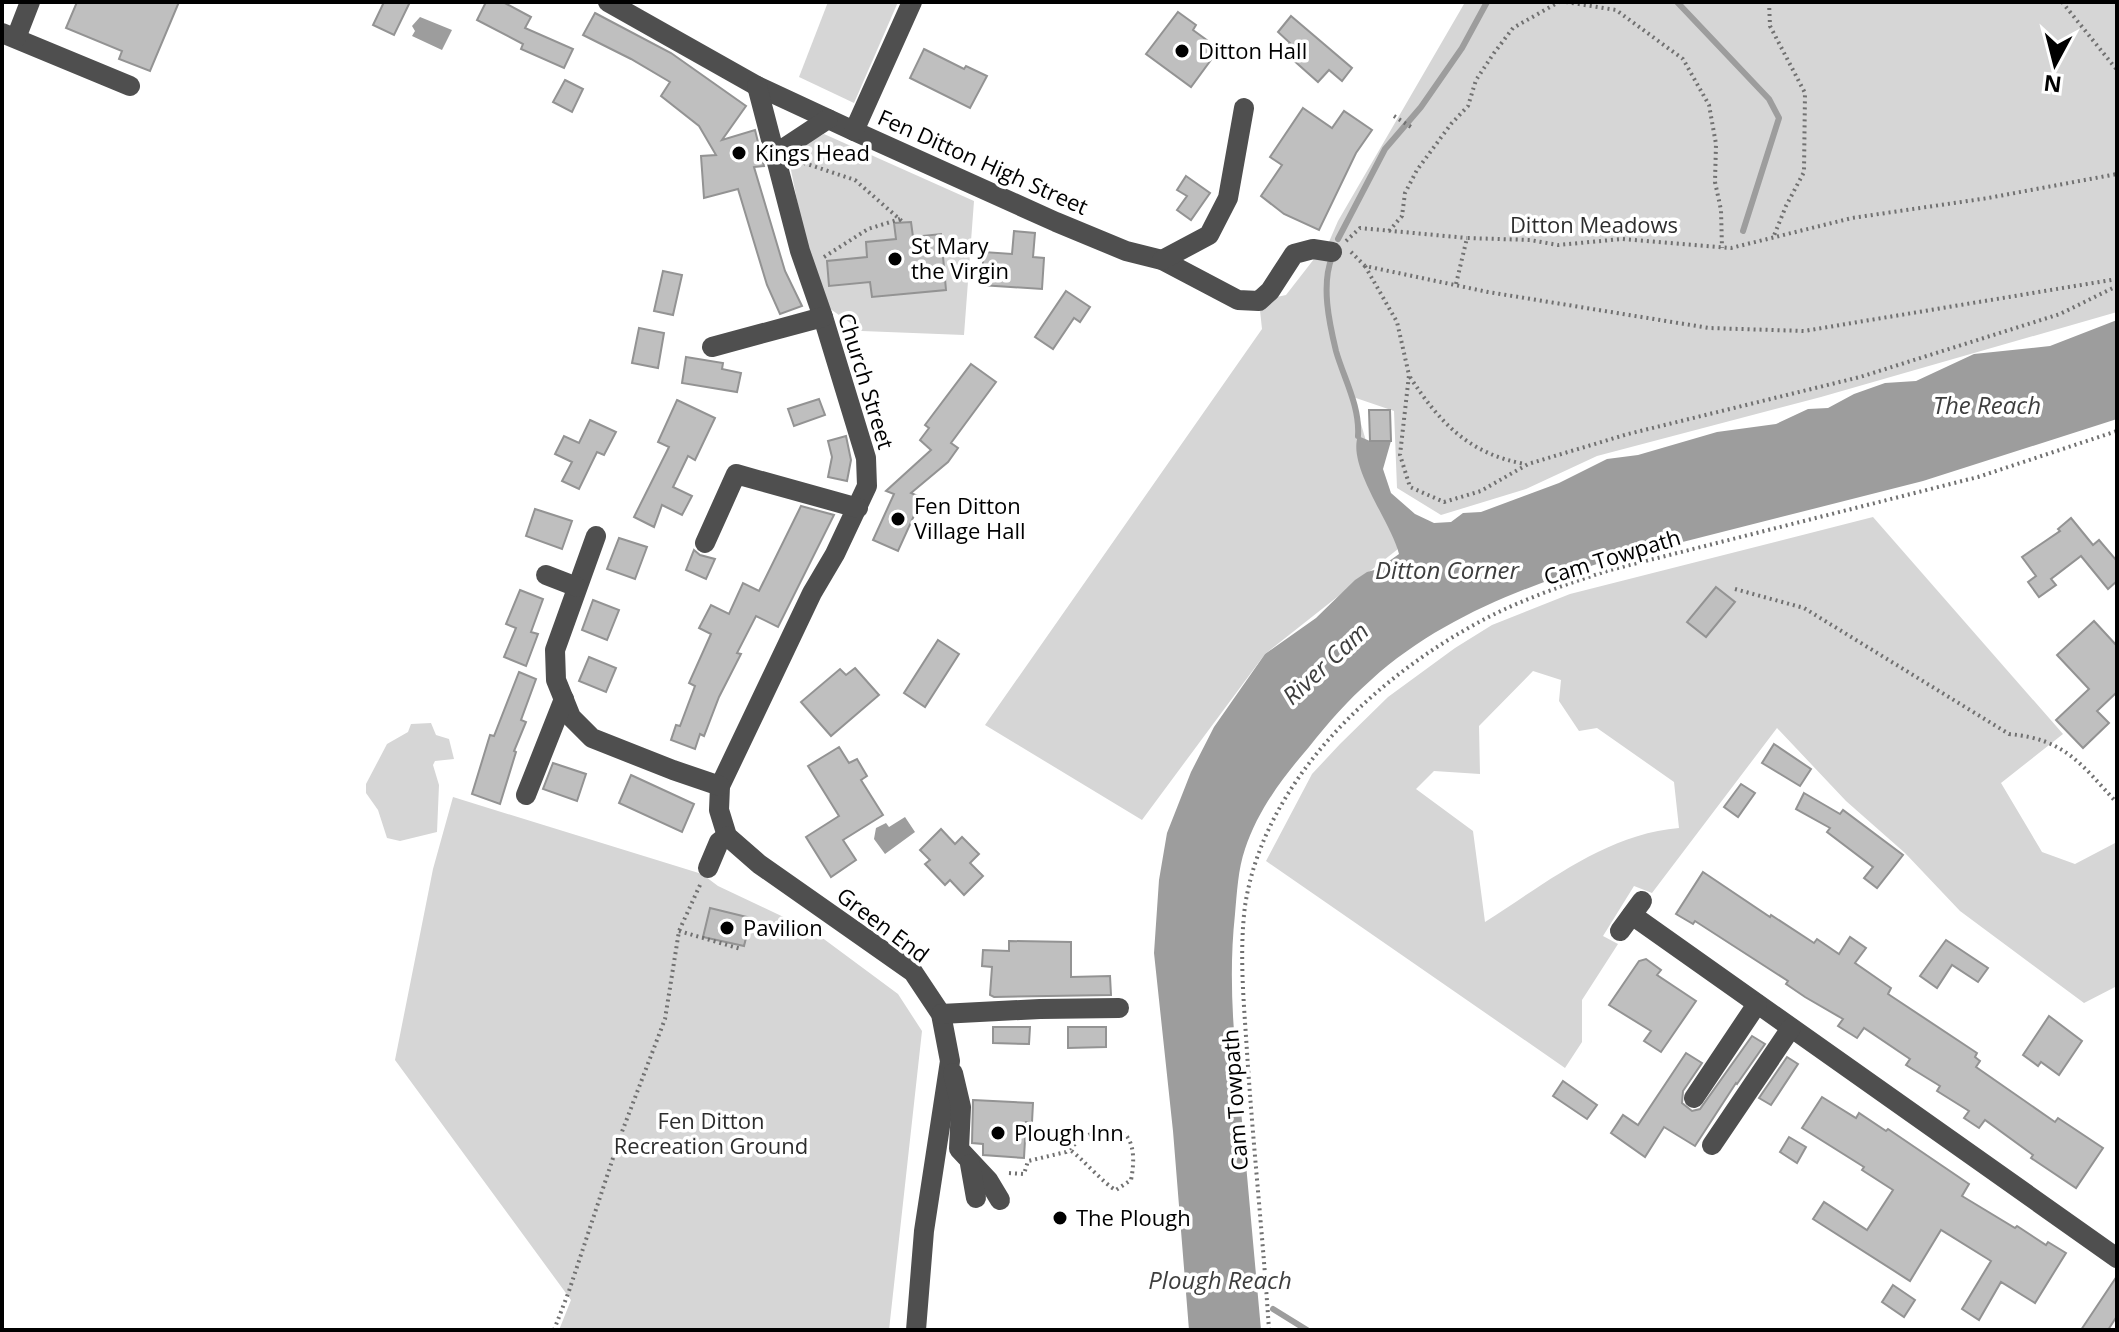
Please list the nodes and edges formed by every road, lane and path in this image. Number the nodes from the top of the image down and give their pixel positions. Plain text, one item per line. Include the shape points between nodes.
1 (30, 2) edge
2 (608, 2) edge
3 (912, 2) edge
4 (1559, 2) edge
5 (1566, 2) edge
6 (1769, 2) edge
7 (2062, 2) edge
8 (9, 35) edge
9 (2117, 70) edge
10 (130, 86) dead end
11 (757, 86) junction
12 (1244, 108) dead end
13 (1394, 116) dead end
14 (828, 119) junction
15 (1411, 127) dead end
16 (854, 131) junction
17 (779, 150) junction
18 (2117, 174) edge
19 (1389, 231) junction
20 (1467, 238) junction
21 (1773, 238) junction
22 (1722, 248) junction
23 (1332, 252) dead end
24 (1162, 260) junction
25 (820, 263) dead end
26 (1365, 266) junction
27 (2117, 279) edge
28 (1456, 284) junction
29 (2117, 286) edge
30 (823, 317) junction
31 (712, 347) dead end
32 (1409, 375) junction
33 (2117, 431) edge
34 (1528, 464) junction
35 (858, 508) junction
36 (596, 536) dead end
37 (705, 543) dead end
38 (546, 575) dead end
39 (577, 587) junction
40 (1735, 589) dead end
41 (564, 699) junction
42 (720, 786) junction
43 (526, 795) dead end
44 (2117, 803) edge
45 (727, 836) junction
46 (708, 868) joint
47 (1631, 916) dead end
48 (679, 931) junction
49 (741, 949) dead end
50 (1757, 1004) junction
51 (1119, 1008) dead end
52 (941, 1014) junction
53 (1791, 1028) junction
54 (950, 1061) junction
55 (1694, 1098) dead end
56 (1712, 1145) dead end
57 (1069, 1149) junction
58 (970, 1164) junction
59 (988, 1180) junction
60 (976, 1198) dead end
61 (1000, 1200) dead end
62 (2117, 1258) edge
63 (554, 1330) edge
64 (916, 1330) edge
65 (1269, 1330) edge

1 - 8 street
2 - 11 street, Fen Ditton High Street
3 - 16 street
4 - 19 path via 1513,28 1494,53 1476,80 1468,106 1417,170 1405,193 1402,216
5 - 22 path via 1616,10 1683,59 1709,105
6 - 21 path via 1770,26 1805,93 1804,172
7 - 9 path
8 - 10 street
11 - 14 street, Fen Ditton High Street
11 - 17 street, Church Street
12 - 24 street via 1228,198 1209,235
13 - 15 path
14 - 16 street, Fen Ditton High Street
14 - 17 street
16 - 24 street, Fen Ditton High Street via 1056,222
17 - 25 path via 855,180 902,221 868,229 827,253
17 - 30 street, Church Street via 800,251
18 - 21 path via 1852,218
19 - 20 path
19 - 26 path via 1360,228 1342,244
20 - 22 path via 1558,245 1622,239
20 - 28 path
21 - 22 path
23 - 24 street, Fen Ditton High Street via 1294,254 1270,291 1250,302
26 - 28 path
26 - 32 path via 1397,322
27 - 28 path via 1804,331 1709,328
29 - 34 path via 2060,314 1860,377
30 - 31 street
30 - 35 street, Church Street via 866,458 867,486
32 - 34 path via 1432,412 1465,441 1497,459
32 - 34 path via 1400,455 1410,487 1444,502 1481,491
33 - 65 path, Cam Towpath via 1978,477 1565,584 1481,621 1413,663 1325,745 1271,827 1245,906 1244,997
35 - 37 street via 736,474
35 - 42 street, Church Street
36 - 39 street
38 - 39 street
39 - 41 street via 555,650 556,680
40 - 44 path via 1804,608 2009,734 2060,747
41 - 42 street via 571,717 592,738
41 - 43 street
42 - 45 street via 719,810
45 - 46 street
45 - 52 street, Green End via 913,972
46 - 48 path
47 - 50 street
48 - 49 path
48 - 63 path via 665,1019
50 - 53 street
50 - 55 street
51 - 52 street
52 - 54 street, Green End
53 - 56 street
53 - 62 street
54 - 58 street via 961,1107 959,1149
54 - 64 street, Green End via 924,1231
57 - 57 path via 1109,1188 1116,1190 1131,1180 1135,1150 1126,1134 1094,1132
57 - 59 path via 1028,1161 1024,1174
58 - 59 street
58 - 60 street
59 - 61 street

